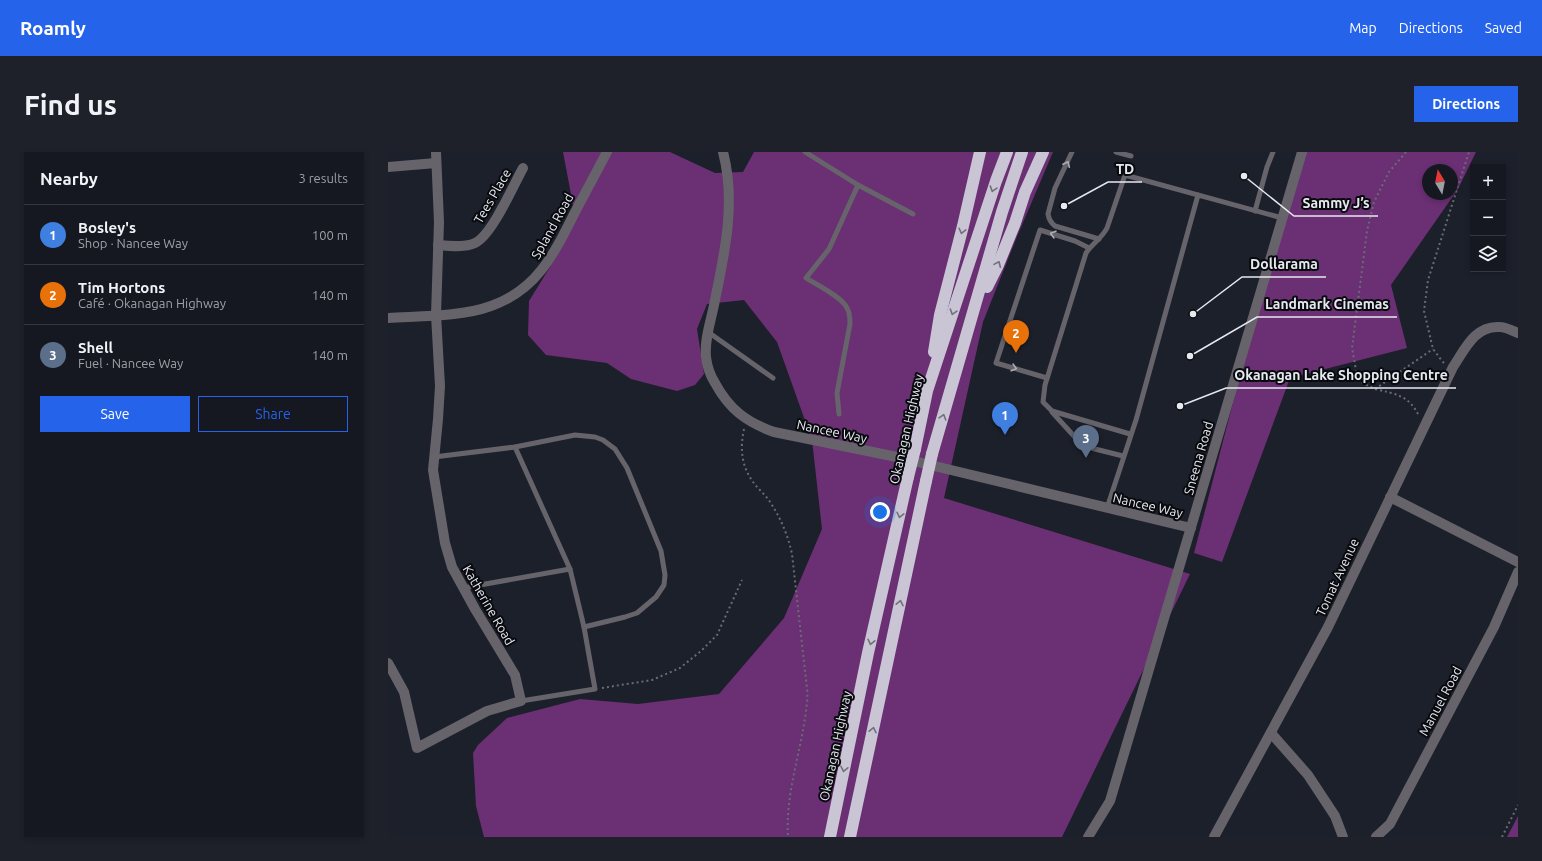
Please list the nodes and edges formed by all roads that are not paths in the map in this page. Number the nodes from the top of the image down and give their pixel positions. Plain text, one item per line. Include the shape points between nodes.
1 (436, 152) edge
2 (607, 152) edge
3 (724, 152) edge
4 (805, 152) edge
5 (980, 152) edge
6 (1007, 152) edge
7 (1022, 152) edge
8 (1043, 152) edge
9 (1072, 152) edge
10 (1116, 152) edge
11 (1273, 152) edge
12 (1302, 152) edge
13 (1131, 156) dead end
14 (436, 163) junction
15 (388, 167) edge
16 (523, 168) dead end
17 (858, 185) junction
18 (1198, 195) junction
19 (1255, 211) junction
20 (913, 214) dead end
21 (1282, 218) junction
22 (1099, 239) junction
23 (438, 245) junction
24 (1089, 248) junction
25 (975, 311) junction
26 (436, 315) junction
27 (388, 318) edge
28 (708, 332) junction
29 (1518, 334) edge
30 (773, 378) dead end
31 (1047, 378) junction
32 (928, 390) junction
33 (1052, 411) junction
34 (839, 414) dead end
35 (1130, 434) junction
36 (515, 447) junction
37 (1123, 456) junction
38 (433, 457) junction
39 (1390, 497) junction
40 (1106, 509) junction
41 (1191, 528) junction
42 (1518, 562) edge
43 (570, 568) junction
44 (1518, 572) edge
45 (463, 588) junction
46 (584, 627) junction
47 (388, 663) edge
48 (521, 701) junction
49 (1271, 733) junction
50 (830, 837) edge
51 (850, 837) edge
52 (1088, 837) edge
53 (1214, 837) edge
54 (1343, 837) edge
55 (1376, 837) edge

1 - 14 street, Katherine Road
2 - 26 street, Spland Road via 552,256 538,275 506,300 490,306
3 - 28 street, Nancee Way via 729,204 727,228 724,256
4 - 17 lane
5 -> 32 highway via 940,315
6 -> 32 highway, Okanagan Highway
7 - 25 highway via 1002,212
25 -> 8 highway via 998,265
22 -> 9 lane via 1051,224 1048,214 1055,188
10 - 13 lane
11 - 19 lane
12 - 21 street, Sneena Road
14 - 15 street
14 - 23 street, Katherine Road
16 - 23 street, Tees Place via 498,216 481,239 467,245
17 - 20 lane
17 - 34 lane via 829,249 806,278 843,302 850,316 837,393
18 - 19 lane
18 - 22 lane via 1125,175 1105,233
18 - 35 lane
19 - 21 lane
21 - 41 street, Sneena Road
22 - 24 lane
23 - 26 street, Katherine Road
24 - 31 lane
24 -> 31 lane via 1040,230 996,363
51 -> 25 highway, bridge via 932,454
26 - 27 street, Spland Road
26 - 38 street, Katherine Road via 440,404
28 - 30 lane
28 - 40 street, Nancee Way via 706,357 713,380 732,408 758,426 774,432 897,457
29 - 39 street, Tomat Avenue via 1501,326 1483,329 1469,341 1453,367
31 - 33 lane via 1042,402
32 -> 50 highway, Okanagan Highway, bridge via 868,653
33 - 35 lane
33 - 37 lane via 1083,446
35 - 37 lane
36 - 38 lane
36 - 43 lane
36 - 46 lane via 574,435 603,440 615,449 627,468 661,551 665,580 656,597 637,613
37 - 40 lane
38 - 45 street, Katherine Road via 445,543 452,567
39 - 42 street
39 - 49 street, Tomat Avenue via 1328,627
40 - 41 street, Nancee Way
41 - 52 street, Sneena Road via 1110,801
43 - 45 lane
43 - 46 lane
44 - 55 street, Manuel Road via 1494,626 1390,824
45 - 48 street, Katherine Road via 515,675
46 - 48 lane via 595,690
47 - 48 street via 404,692 417,748 487,712
49 - 53 street, Tomat Avenue
49 - 54 street via 1308,775 1335,816

